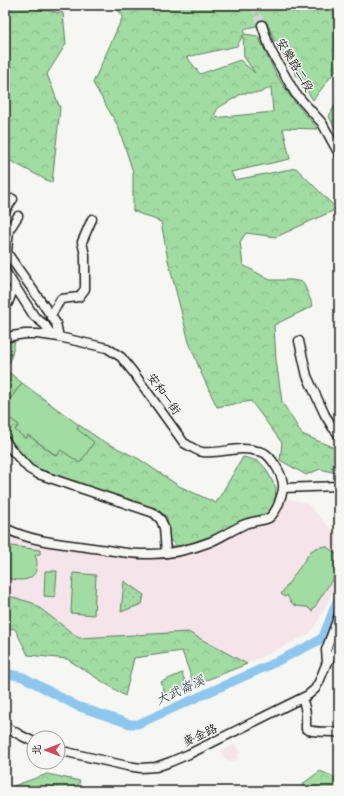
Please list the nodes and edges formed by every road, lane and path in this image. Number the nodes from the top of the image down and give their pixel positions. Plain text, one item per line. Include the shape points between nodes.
1 (262, 25) tunnel mouth
2 (339, 154) edge
3 (13, 199) dead end
4 (5, 211) edge
5 (18, 216) dead end
6 (92, 219) dead end
7 (6, 251) edge
8 (5, 271) edge
9 (14, 287) junction
10 (5, 305) edge
11 (51, 315) junction
12 (5, 336) edge
13 (55, 336) junction
14 (299, 341) dead end
15 (339, 436) edge
16 (5, 440) edge
17 (339, 486) edge
18 (283, 488) junction
19 (5, 528) edge
20 (166, 553) junction
21 (339, 615) edge
22 (339, 640) edge
23 (327, 662) junction
24 (302, 700) junction
25 (5, 726) edge
26 (339, 732) edge
27 (26, 738) edge
28 (66, 752) edge

1 - 2 street, 安樂路二段 via 271,51 295,93 322,123
3 - 4 street
5 - 7 street via 9,230
6 - 11 street via 82,242 85,255 85,289 79,297 61,299
7 - 11 street
8 - 9 street
9 - 10 street
9 - 13 street via 34,316
11 - 13 street via 56,323
12 - 13 street, 安和一街
13 - 18 street, 安和一街 via 107,348 121,358 133,372 184,443 202,452 242,448 264,453 274,462 281,475
14 - 15 street via 307,376 325,415
16 - 20 street via 30,469 38,474 154,513 164,528
17 - 18 street
18 - 20 street via 278,506 268,518 242,525 210,542
19 - 20 street via 36,540 127,552
21 - 23 street, 麥金路 via 326,650
22 - 23 street, 麥金路 via 334,654
23 - 24 street, 麥金路 via 314,689
24 - 26 street via 306,709 306,729 311,732
24 - 28 street, 麥金路 via 156,767 127,766
25 - 27 street

